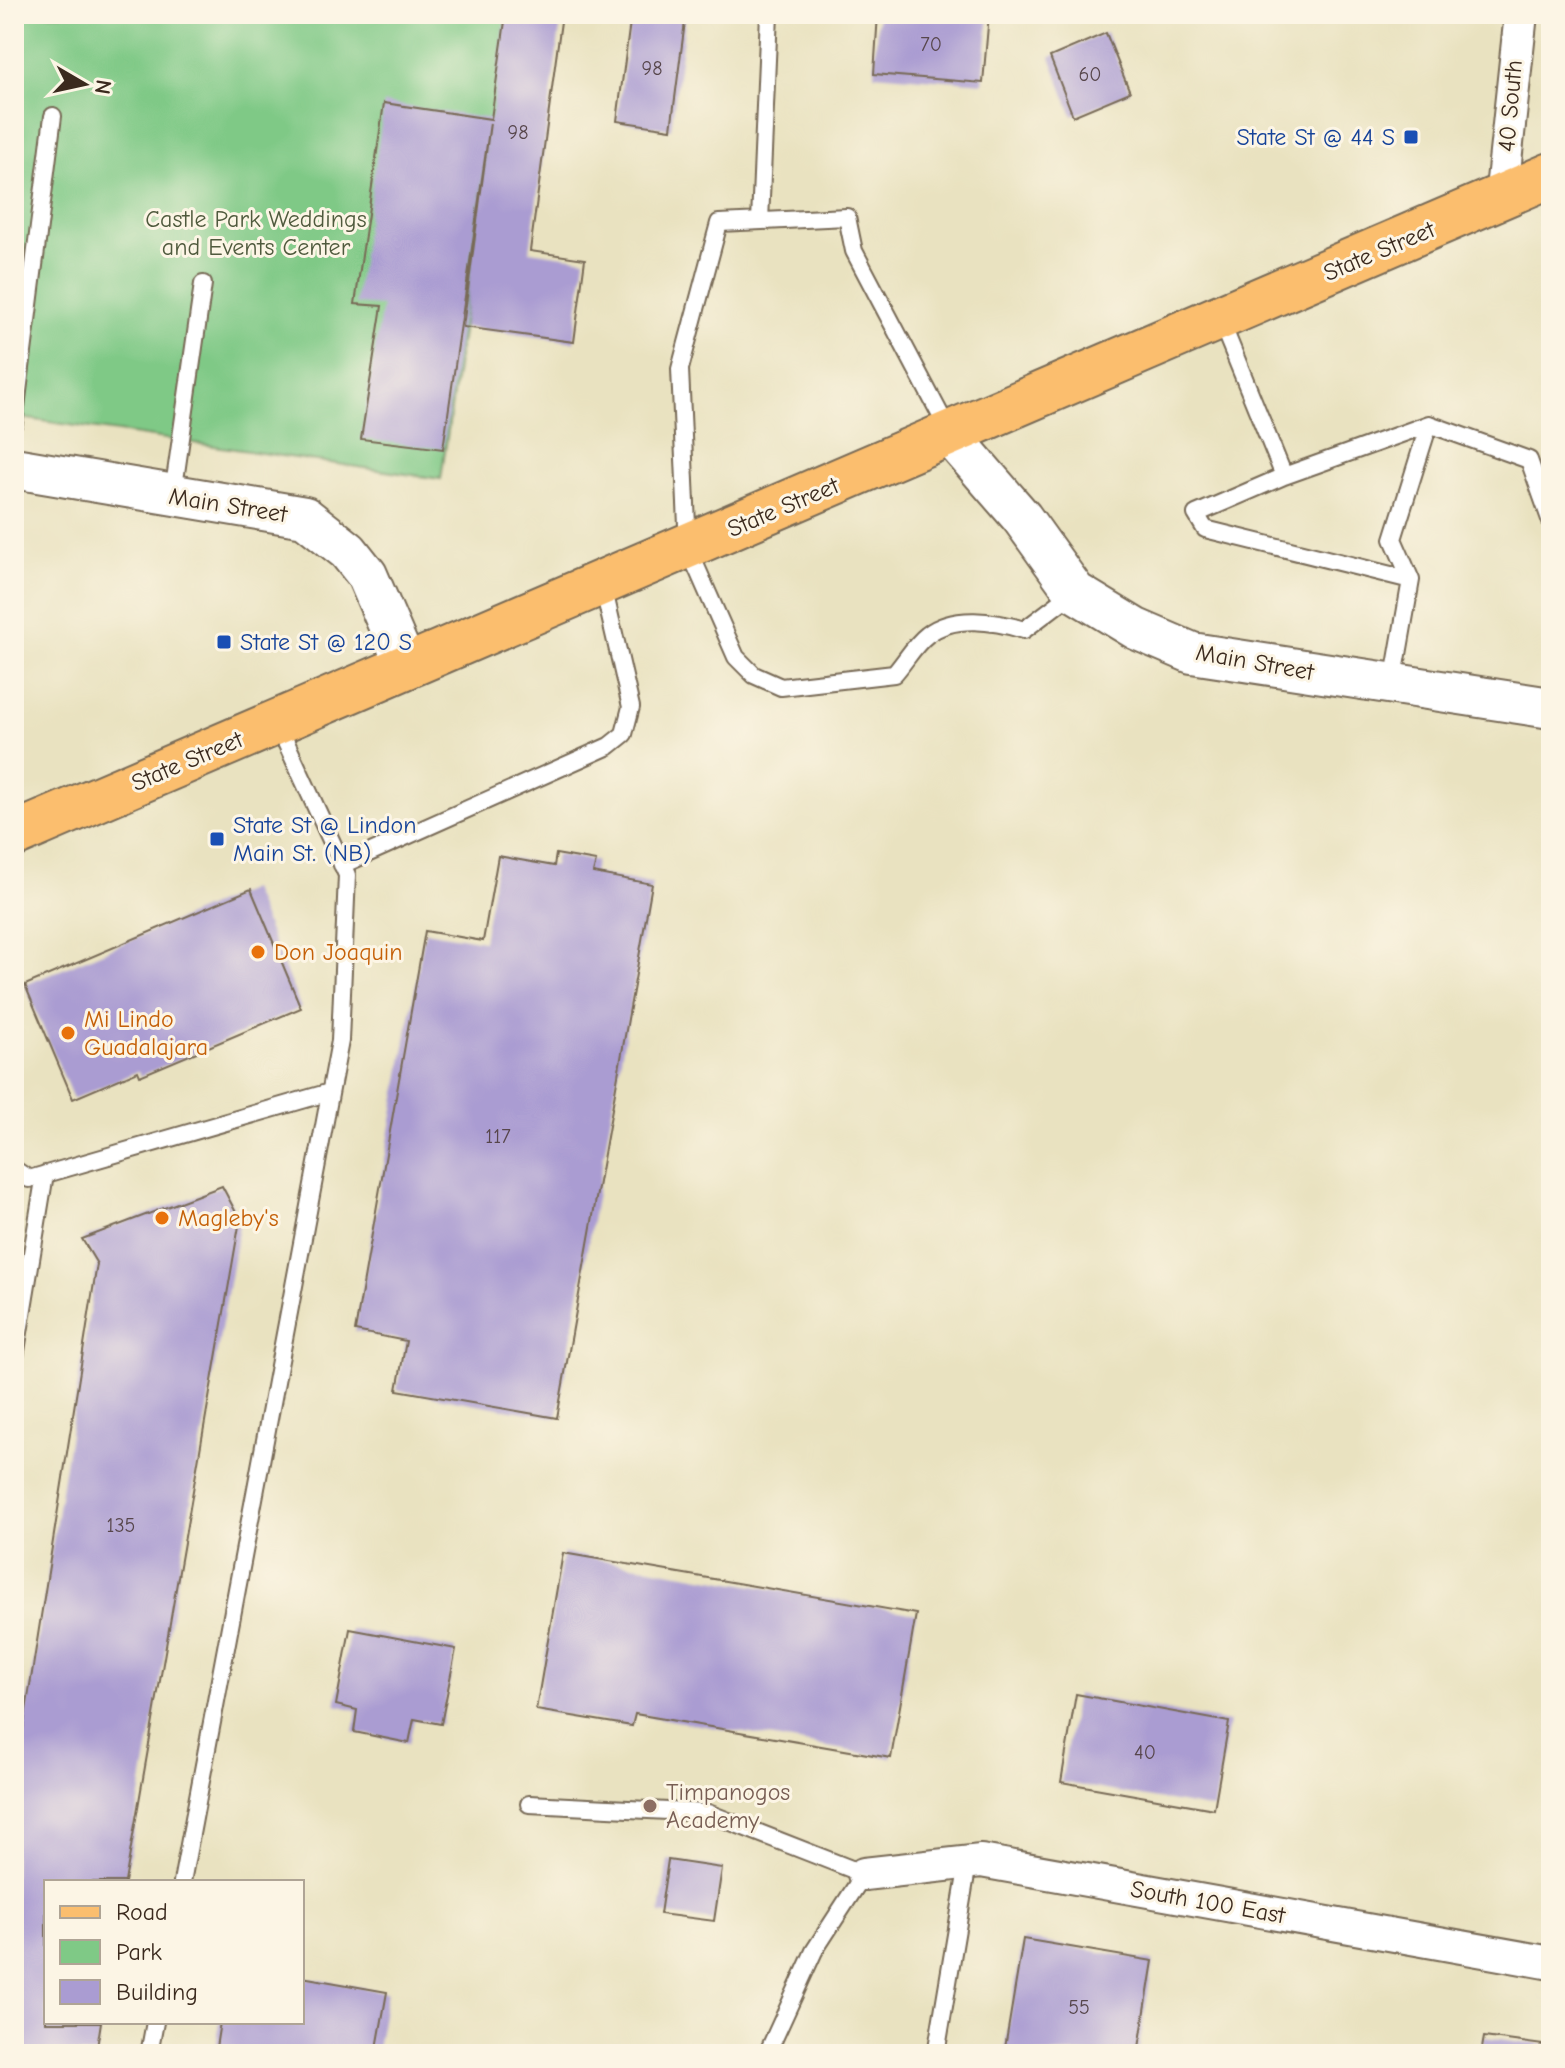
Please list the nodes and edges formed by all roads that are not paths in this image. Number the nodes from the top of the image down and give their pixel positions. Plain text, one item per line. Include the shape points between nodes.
1 (769, 14) edge
2 (1521, 14) edge
3 (53, 116) dead end
4 (1551, 175) edge
5 (1501, 199) junction
6 (760, 221) junction
7 (203, 284) dead end
8 (1220, 319) junction
9 (14, 423) edge
10 (1429, 424) junction
11 (950, 435) junction
12 (14, 468) edge
13 (1284, 476) junction
14 (173, 496) junction
15 (1551, 522) edge
16 (688, 548) junction
17 (1411, 580) junction
18 (603, 584) junction
19 (1075, 592) junction
20 (407, 668) junction
21 (1393, 685) junction
22 (1551, 708) edge
23 (277, 723) junction
24 (14, 835) edge
25 (342, 865) junction
26 (330, 1092) junction
27 (14, 1169) edge
28 (45, 1174) junction
29 (14, 1363) edge
30 (529, 1804) dead end
31 (968, 1863) junction
32 (864, 1874) junction
33 (182, 1880) edge
34 (1551, 1963) edge
35 (155, 2024) edge
36 (149, 2054) edge
37 (767, 2054) edge
38 (936, 2054) edge

1 - 6 lane
2 - 5 street, 40 South
3 - 9 lane
4 - 5 main road, State Street
5 - 8 main road, State Street
6 - 11 lane via 847,217 854,251
6 - 16 lane via 719,223 680,369
7 - 14 lane
8 - 11 main road, State Street
8 - 13 lane
10 - 13 lane
10 - 15 lane via 1529,460
10 - 17 lane via 1393,539
11 - 16 main road, State Street
11 - 19 street, Main Street via 1022,518
12 - 14 street, Main Street
13 - 17 lane via 1196,514 1205,529
14 - 20 street, Main Street via 305,517 348,551 367,575
16 - 18 main road, State Street
16 - 19 lane via 736,657 754,675 781,687 894,674 926,636 942,627 1003,623 1024,630
17 - 21 lane
18 - 20 main road, State Street
18 - 25 lane via 631,707 624,734 609,746
19 - 21 street, Main Street via 1136,629 1192,653
20 - 23 main road, State Street
21 - 22 street, Main Street
23 - 24 main road, State Street
23 - 25 lane
25 - 26 lane via 347,875 340,1041
26 - 28 lane
26 - 33 lane
27 - 28 lane via 29,1179
28 - 29 lane
30 - 32 lane via 708,1813
31 - 32 street, South 100 East
31 - 34 street, South 100 East via 981,1861
31 - 38 lane
32 - 37 lane via 814,1951
35 - 36 lane

